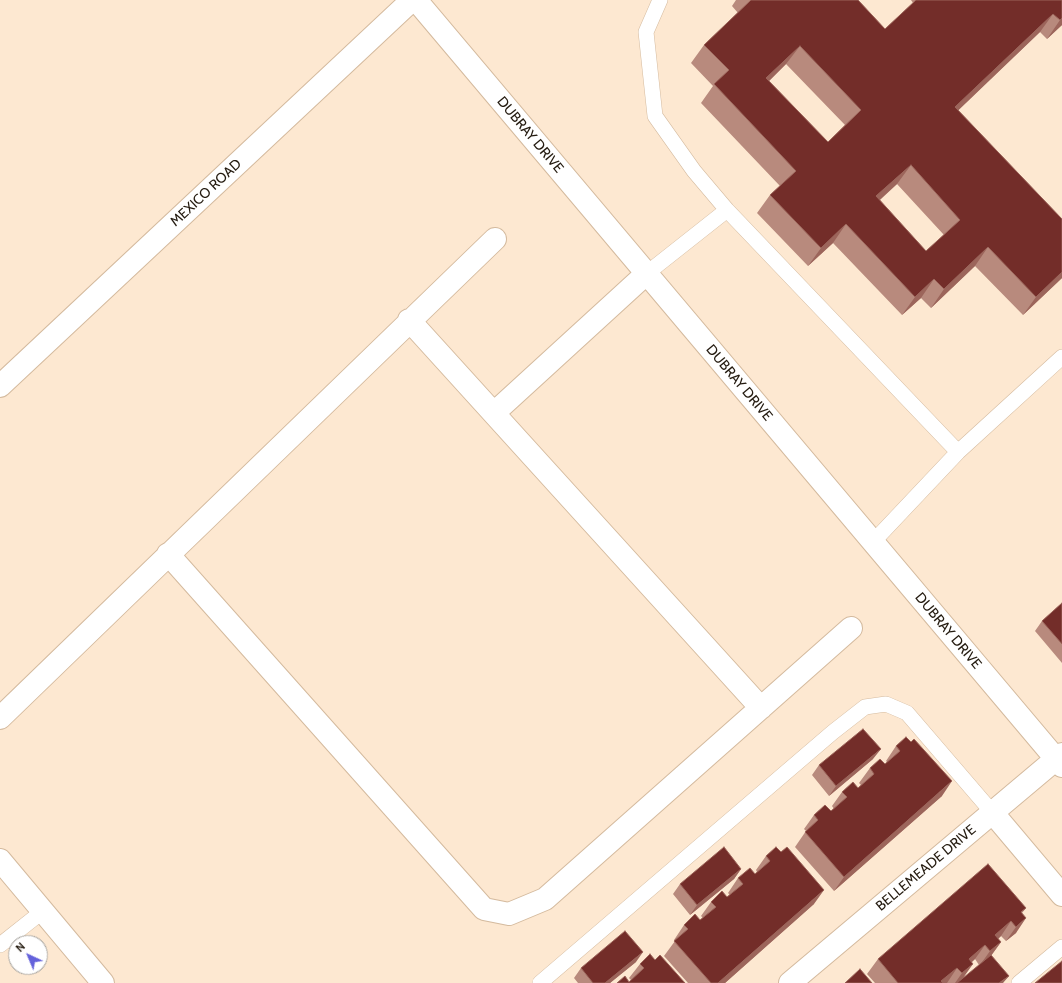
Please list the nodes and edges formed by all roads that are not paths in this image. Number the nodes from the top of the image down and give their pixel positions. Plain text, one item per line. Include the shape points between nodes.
1 (412, 0) edge
2 (416, 0) edge
3 (660, 0) edge
4 (727, 210) junction
5 (495, 238) dead end
6 (646, 274) junction
7 (409, 320) junction
8 (1062, 357) edge
9 (0, 386) edge
10 (494, 413) junction
11 (958, 452) junction
12 (873, 542) junction
13 (168, 554) junction
14 (851, 628) dead end
15 (761, 708) junction
16 (0, 718) edge
17 (1060, 760) edge
18 (992, 812) junction
19 (0, 860) edge
20 (1062, 895) edge
21 (43, 911) junction
22 (0, 945) edge
23 (1062, 947) edge
24 (103, 983) edge
25 (540, 983) edge
26 (790, 983) edge
27 (1019, 983) edge

1 - 9 street, MEXICO ROAD
2 - 6 street, DUBRAY DRIVE
3 - 4 lane via 646,32 655,116 694,171
4 - 6 lane
4 - 11 lane
5 - 7 street
6 - 10 street
6 - 12 street, DUBRAY DRIVE
7 - 10 street
7 - 13 street
8 - 11 lane
10 - 15 street
11 - 12 lane
12 - 17 street, DUBRAY DRIVE
13 - 15 street via 484,909 509,914 545,899
13 - 16 street
14 - 15 street
17 - 18 street, BELLEMEADE DRIVE
18 - 20 street
18 - 25 lane via 907,713 886,704 865,707
18 - 26 street, BELLEMEADE DRIVE
19 - 21 street
21 - 22 lane
21 - 24 street
23 - 27 lane

